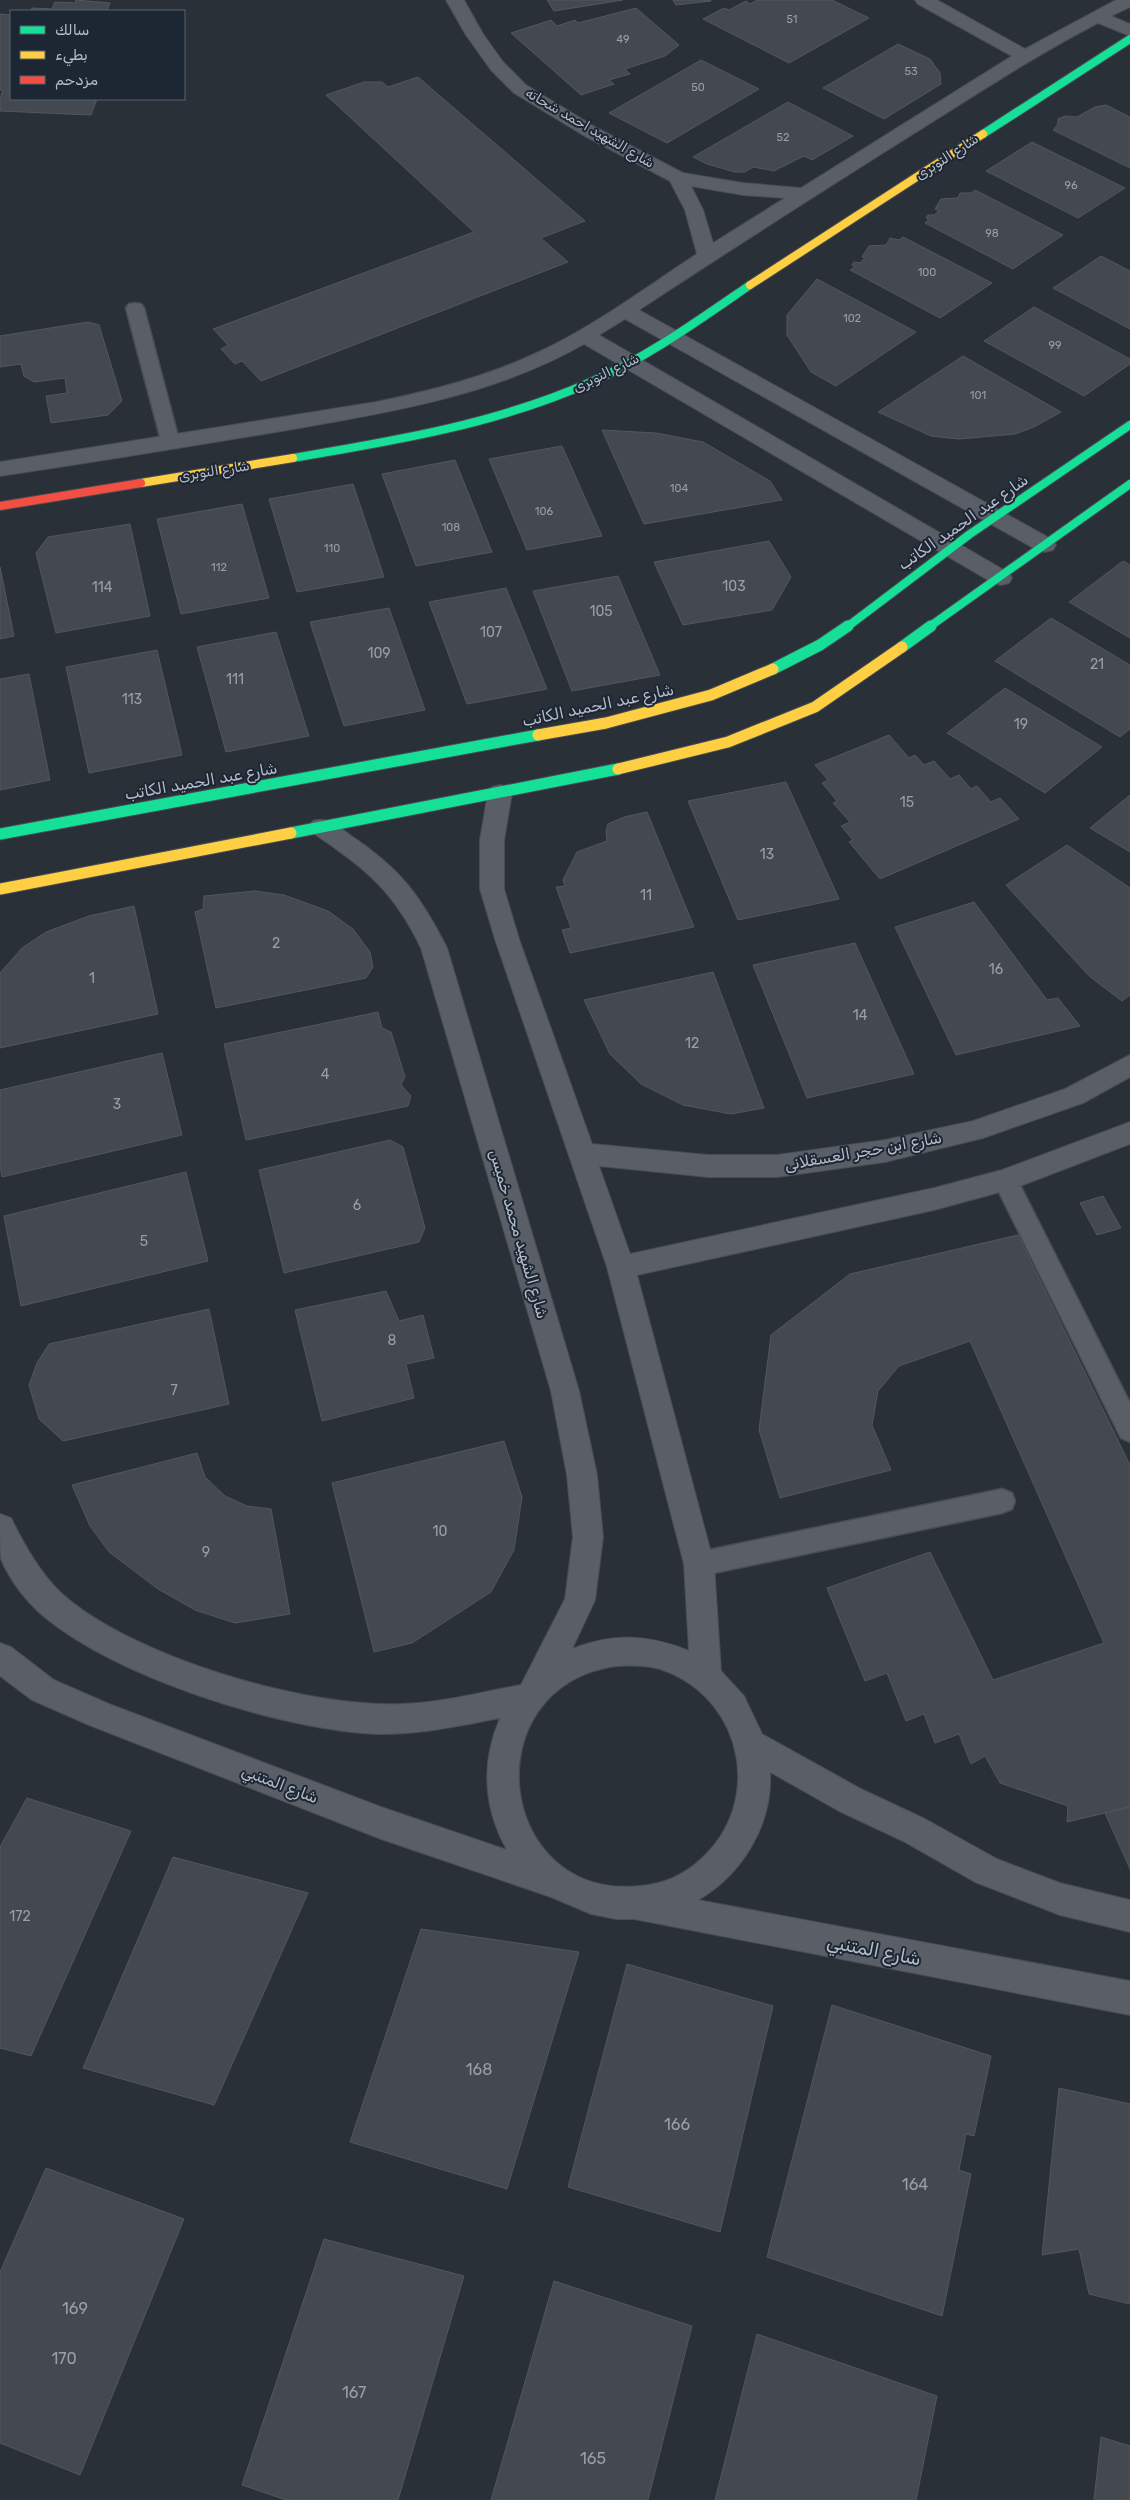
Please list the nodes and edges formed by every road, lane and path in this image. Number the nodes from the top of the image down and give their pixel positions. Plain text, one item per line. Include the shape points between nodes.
1 (455, 0) edge
2 (924, 0) edge
3 (1130, 0) edge
4 (1098, 16) junction
5 (1130, 31) edge
6 (1130, 39) edge
7 (1024, 56) junction
8 (678, 178) junction
9 (807, 194) junction
10 (707, 256) junction
11 (135, 308) dead end
12 (626, 311) junction
13 (584, 335) junction
14 (673, 337) junction
15 (630, 362) junction
16 (1130, 425) edge
17 (171, 444) junction
18 (0, 469) edge
19 (1130, 484) edge
20 (0, 506) edge
21 (996, 518) junction
22 (1045, 545) junction
23 (950, 548) junction
24 (1000, 578) junction
25 (500, 793) junction
26 (321, 827) junction
27 (0, 834) edge
28 (0, 889) edge
29 (1130, 1065) edge
30 (1130, 1133) edge
31 (582, 1154) junction
32 (1005, 1180) junction
33 (620, 1267) junction
34 (1130, 1430) edge
35 (1002, 1501) dead end
36 (0, 1527) edge
37 (700, 1564) junction
38 (0, 1657) edge
39 (706, 1678) junction
40 (532, 1692) junction
41 (754, 1746) junction
42 (571, 1888) junction
43 (617, 1901) junction
44 (1130, 1916) edge
45 (1130, 1998) edge

1 - 8 street, شارع الشهيد احمد شحاته via 497,66 520,88 589,131
2 - 7 street
3 - 4 street
4 - 5 street
4 - 7 street
6 - 14 street, شارع النوبرى
7 - 9 street
8 - 9 street, شارع الشهيد احمد شحاته via 743,189
8 - 10 street via 694,210
9 - 10 street
10 - 12 street
11 - 17 lane
12 - 13 street
12 - 14 street
13 - 15 street
13 - 17 street via 516,370 450,393
14 - 15 street, شارع النوبرى
14 - 21 street
15 - 20 street, شارع النوبرى via 568,392 504,413 390,442
15 - 23 street
16 - 21 street, شارع عبد الحميد الكاتب
17 - 18 street
19 - 22 street
21 - 22 street
21 - 23 street, شارع عبد الحميد الكاتب
22 - 24 street
23 - 24 street
23 - 27 street, شارع عبد الحميد الكاتب via 831,639 802,657 711,695 606,723
24 - 25 street via 815,707 728,742 625,768
25 - 26 street
25 - 31 street via 492,840 492,889
26 - 28 street
26 - 40 street, شارع الشهيد محمد خميس via 360,853 392,881 416,913 434,948 565,1391 582,1475 588,1537 580,1600
29 - 31 street, شارع ابن حجر العسقلانى via 1074,1096 974,1131 885,1151 776,1166 708,1166
30 - 32 street
31 - 33 street
32 - 33 street via 925,1201
32 - 34 lane
33 - 37 street
35 - 37 lane
36 - 40 street via 19,1565 58,1609 103,1640 243,1695 341,1716 400,1719
37 - 39 street
38 - 42 street, شارع المتنبي via 43,1690 100,1715 381,1823
39 - 40 street via 651,1654 592,1656
39 - 41 street via 736,1708
40 - 42 street, شارع الشهيد محمد خميس via 504,1737 497,1780 508,1824 533,1862
41 - 43 street via 758,1793 742,1838 711,1874 666,1896
41 - 44 street via 988,1871 1060,1899
42 - 43 street via 593,1897
43 - 45 street, شارع المتنبي

